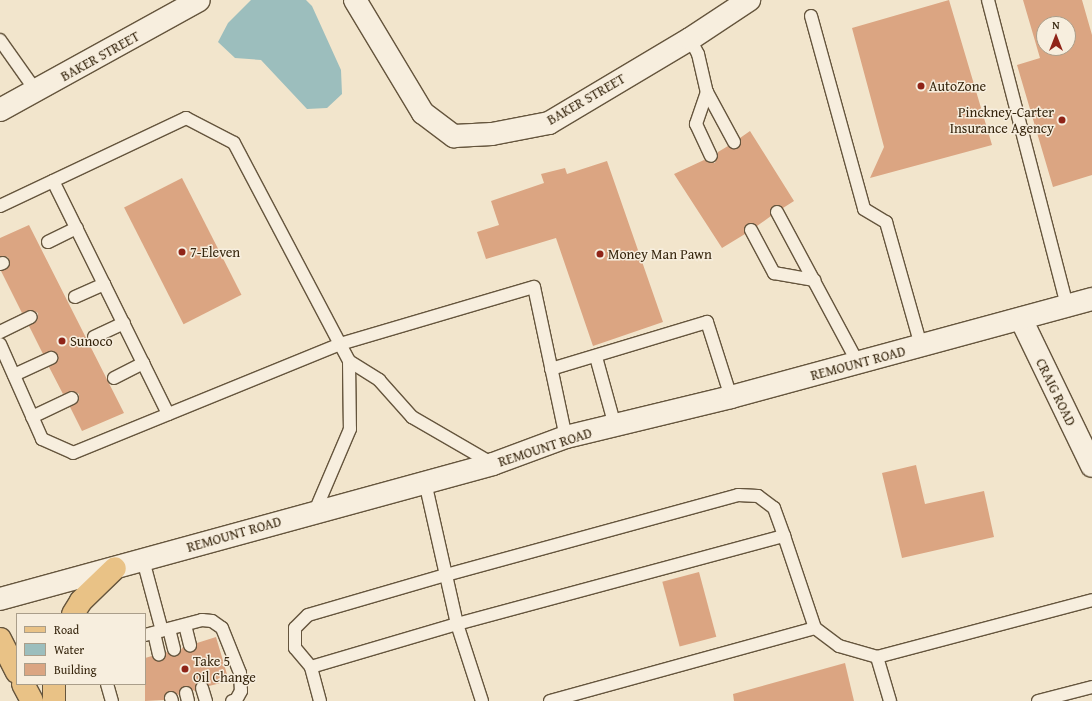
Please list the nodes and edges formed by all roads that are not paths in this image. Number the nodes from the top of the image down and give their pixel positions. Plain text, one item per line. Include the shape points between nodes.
1 (199, 0) edge
2 (355, 0) edge
3 (749, 0) edge
4 (988, 0) edge
5 (811, 16) dead end
6 (690, 39) junction
7 (0, 40) edge
8 (36, 91) junction
9 (707, 92) junction
10 (0, 110) edge
11 (734, 142) dead end
12 (711, 156) dead end
13 (53, 181) junction
14 (0, 206) edge
15 (777, 212) dead end
16 (77, 228) junction
17 (751, 230) dead end
18 (48, 242) dead end
19 (814, 280) junction
20 (104, 284) junction
21 (75, 297) dead end
22 (1092, 299) edge
23 (1067, 306) junction
24 (31, 317) dead end
25 (1021, 319) junction
26 (124, 323) junction
27 (0, 332) edge
28 (94, 337) dead end
29 (0, 344) edge
30 (340, 344) junction
31 (921, 346) junction
32 (596, 357) junction
33 (51, 358) dead end
34 (349, 362) junction
35 (143, 363) junction
36 (858, 363) junction
37 (551, 369) junction
38 (14, 375) junction
39 (114, 378) dead end
40 (731, 397) junction
41 (72, 398) dead end
42 (168, 414) junction
43 (32, 417) junction
44 (615, 426) junction
45 (566, 437) junction
46 (493, 464) junction
47 (1092, 466) edge
48 (425, 482) junction
49 (315, 511) junction
50 (784, 536) junction
51 (143, 560) junction
52 (115, 568) junction
53 (446, 575) junction
54 (0, 599) edge
55 (1092, 600) edge
56 (74, 613) edge
57 (457, 624) junction
58 (185, 625) junction
59 (815, 628) junction
60 (158, 632) edge
61 (0, 639) edge
62 (190, 645) dead end
63 (174, 649) dead end
64 (159, 654) dead end
65 (877, 657) junction
66 (311, 667) junction
67 (16, 670) edge
68 (24, 685) edge
69 (54, 685) edge
70 (107, 685) edge
71 (1092, 686) edge
72 (202, 688) dead end
73 (32, 701) edge
74 (54, 701) edge
75 (112, 701) edge
76 (206, 701) edge
77 (232, 701) edge
78 (320, 701) edge
79 (482, 701) edge
80 (550, 701) edge
81 (890, 701) edge
82 (1038, 701) edge

1 - 8 main road, BAKER STREET
2 - 6 main road, BAKER STREET via 423,113 454,136 492,134 549,123
3 - 6 main road, BAKER STREET
4 - 23 lane
5 - 31 lane via 864,209 886,222
6 - 9 lane via 698,54
7 - 8 lane
8 - 10 main road, BAKER STREET
9 - 11 lane
9 - 12 lane via 696,124
13 - 14 lane
13 - 16 lane
13 - 30 lane via 186,118 234,143
15 - 19 lane
16 - 18 lane
16 - 20 lane
17 - 19 lane via 774,273
19 - 36 lane
20 - 21 lane
20 - 26 lane
22 - 23 main road, REMOUNT ROAD
23 - 25 main road, REMOUNT ROAD
24 - 27 lane
25 - 31 main road, REMOUNT ROAD
25 - 47 main road, CRAIG ROAD
26 - 28 lane
26 - 35 lane
29 - 38 lane
30 - 34 lane
30 - 37 lane via 534,287
30 - 42 lane
31 - 36 main road, REMOUNT ROAD
32 - 37 lane
32 - 40 lane via 707,322
32 - 44 lane
33 - 38 lane
34 - 46 lane via 379,380 412,417
34 - 49 lane via 350,428
35 - 39 lane
35 - 42 lane
36 - 40 main road, REMOUNT ROAD
37 - 45 lane
38 - 43 lane
40 - 44 main road, REMOUNT ROAD
41 - 43 lane
42 - 43 lane via 73,453 42,439
44 - 45 main road, REMOUNT ROAD
45 - 46 main road, REMOUNT ROAD
46 - 48 main road, REMOUNT ROAD
48 - 49 main road, REMOUNT ROAD
48 - 53 lane
49 - 51 main road, REMOUNT ROAD
50 - 53 lane via 774,508 758,496 738,495
50 - 57 lane
50 - 59 lane
51 - 52 main road, REMOUNT ROAD
51 - 60 lane
52 - 54 main road, REMOUNT ROAD
52 - 56 main road via 81,601
53 - 57 lane
53 - 66 lane via 308,615 295,628 295,648
55 - 65 lane
57 - 66 lane
57 - 79 lane
58 - 60 lane
58 - 62 lane
58 - 77 lane via 202,620 212,621 222,628 240,673 241,691 236,700
59 - 65 lane via 839,646
59 - 80 lane
60 - 63 lane
60 - 64 lane
61 - 67 main road
65 - 81 lane
66 - 78 lane
68 - 73 main road
69 - 74 main road
70 - 75 lane
71 - 82 lane
72 - 76 lane

